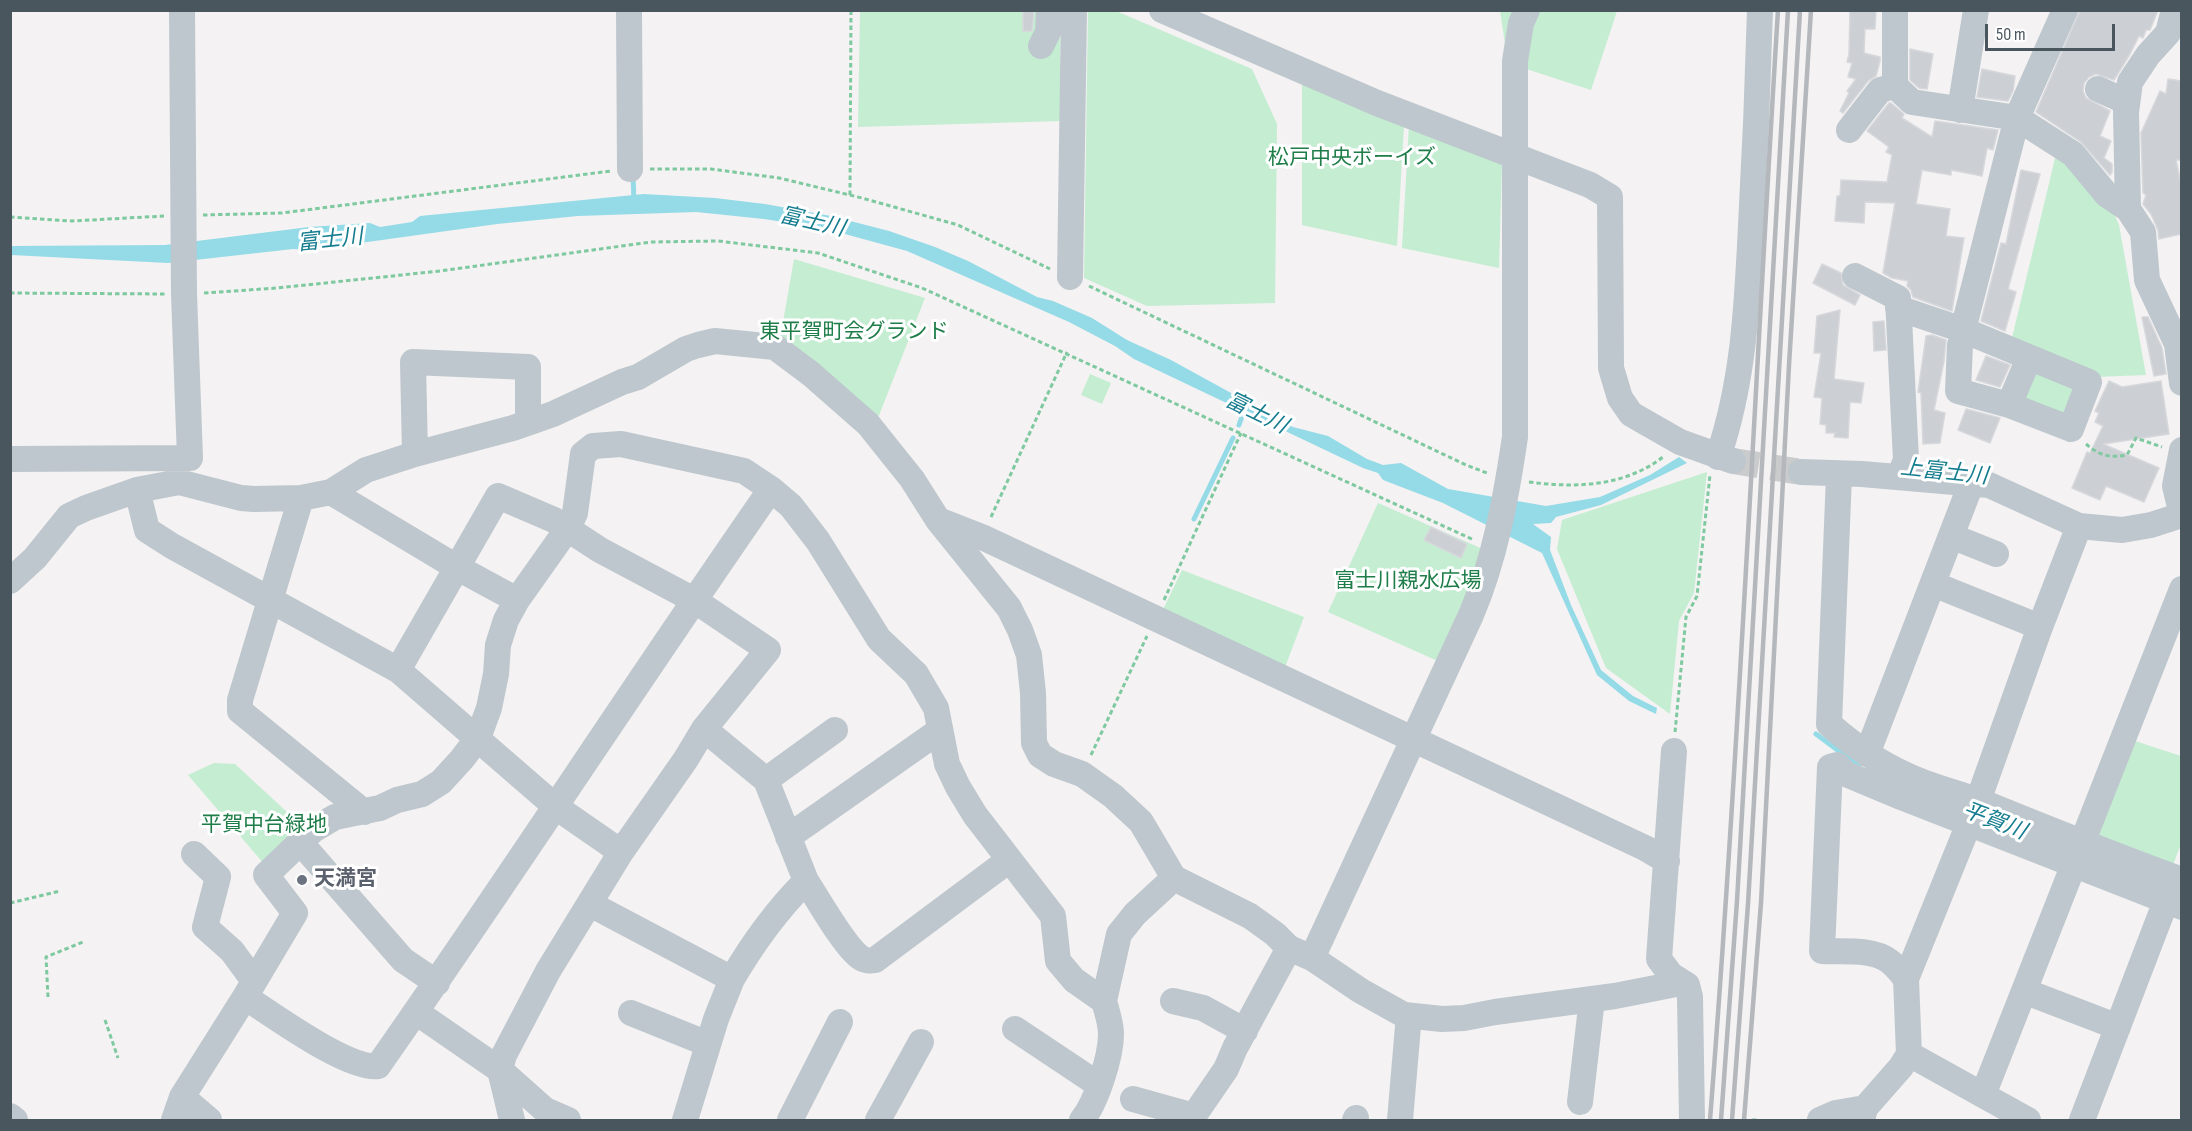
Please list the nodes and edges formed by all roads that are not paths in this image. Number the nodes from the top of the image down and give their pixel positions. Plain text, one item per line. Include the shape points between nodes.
1 (182, 10) edge
2 (629, 10) edge
3 (1049, 10) edge
4 (1074, 10) edge
5 (1162, 10) edge
6 (1527, 10) edge
7 (1760, 10) edge
8 (1895, 10) edge
9 (1976, 10) edge
10 (2065, 10) edge
11 (2174, 10) edge
12 (1041, 46) dead end
13 (1895, 86) junction
14 (2098, 88) dead end
15 (2126, 99) junction
16 (1960, 110) junction
17 (2017, 118) junction
18 (1849, 130) dead end
19 (1515, 158) junction
20 (630, 169) road end
21 (2128, 209) junction
22 (1855, 276) dead end
23 (1070, 277) road end
24 (1898, 308) junction
25 (1961, 352) junction
26 (2028, 358) junction
27 (2181, 383) edge
28 (2009, 405) junction
29 (528, 422) junction
30 (2181, 452) edge
31 (415, 454) junction
32 (190, 458) junction
33 (10, 459) edge
34 (1846, 469) junction
35 (1893, 469) junction
36 (1801, 472) tunnel mouth
37 (190, 483) junction
38 (1971, 484) junction
39 (771, 489) junction
40 (137, 490) junction
41 (331, 492) junction
42 (301, 498) junction
43 (2179, 506) edge
44 (938, 520) junction
45 (2079, 526) junction
46 (568, 528) junction
47 (1951, 536) junction
48 (1996, 554) dead end
49 (458, 568) junction
50 (10, 581) edge
51 (1933, 584) junction
52 (2181, 589) edge
53 (271, 598) junction
54 (517, 600) junction
55 (694, 600) junction
56 (2040, 627) junction
57 (398, 670) junction
58 (704, 729) junction
59 (835, 730) dead end
60 (939, 731) junction
61 (478, 738) junction
62 (1675, 740) road end
63 (1413, 741) junction
64 (1867, 754) junction
65 (766, 780) junction
66 (556, 807) junction
67 (364, 812) junction
68 (1973, 812) junction
69 (788, 837) junction
70 (300, 842) junction
71 (621, 852) junction
72 (194, 854) dead end
73 (2078, 854) junction
74 (1009, 860) junction
75 (1667, 861) junction
76 (1174, 878) junction
77 (806, 880) junction
78 (2177, 886) edge
79 (590, 904) junction
80 (1300, 953) junction
81 (732, 979) junction
82 (1906, 979) junction
83 (437, 983) junction
84 (1681, 983) junction
85 (250, 989) junction
86 (2024, 991) junction
87 (1592, 999) junction
88 (1104, 1001) junction
89 (1173, 1001) dead end
90 (416, 1012) junction
91 (631, 1013) dead end
92 (1412, 1017) junction
93 (840, 1022) dead end
94 (2118, 1027) junction
95 (1015, 1029) dead end
96 (1245, 1031) junction
97 (921, 1042) dead end
98 (708, 1044) junction
99 (1909, 1054) junction
100 (500, 1070) junction
101 (1100, 1085) junction
102 (1983, 1095) junction
103 (1133, 1099) dead end
104 (1580, 1102) dead end
105 (178, 1109) edge
106 (1864, 1114) edge
107 (10, 1116) edge
108 (1192, 1118) edge
109 (1691, 1118) edge
110 (15, 1120) edge
111 (209, 1120) edge
112 (512, 1120) edge
113 (568, 1120) edge
114 (685, 1120) edge
115 (790, 1120) edge
116 (878, 1120) edge
117 (1082, 1120) edge
118 (1400, 1120) edge
119 (1820, 1120) edge
120 (2028, 1120) edge
121 (2082, 1120) edge

1 - 32 street via 184,294
2 - 20 street
3 - 12 street via 1048,32
4 - 23 street
5 - 19 street
6 - 19 street via 1515,61
7 - 19 street via 1748,277 1740,368 1721,458 1680,442 1631,414 1620,398 1611,368 1610,197 1590,185
8 - 13 street
9 - 16 street
10 - 17 street
11 - 15 street via 2168,33 2130,82
13 - 16 street via 1912,102
13 - 18 street via 1880,90
14 - 15 street
15 - 21 street
16 - 17 street
17 - 21 street via 2073,154 2107,195
17 - 25 street
19 - 63 street via 1515,437 1509,479 1484,585
21 - 27 street via 2143,232 2146,280 2177,344
22 - 24 street via 1898,297
24 - 25 street
24 - 35 street
25 - 26 street
25 - 28 street via 1958,391
26 - 28 street
26 - 28 street via 2089,382 2071,429
29 - 31 street
29 - 31 street via 528,367 413,362
29 - 44 street via 638,377 698,345 715,341 776,347 868,424
30 - 43 street via 2175,486
31 - 41 street via 366,471
32 - 33 street
32 - 37 street
34 - 35 street
34 - 36 street
34 - 64 street via 1829,724
35 - 38 street
37 - 40 street
37 - 42 street via 241,498
38 - 45 street via 1989,485
38 - 47 street
39 - 46 street via 744,471 621,444 593,446 584,454 575,513
39 - 55 street
39 - 60 street via 791,506 818,541 879,639 916,674 936,708
40 - 50 street via 69,516 35,558
40 - 53 street via 147,530
41 - 42 street
41 - 49 street
42 - 53 street
43 - 45 street via 2151,525 2122,530
44 - 63 street
44 - 76 street via 1009,608 1020,630 1029,655 1034,743 1040,755 1082,774 1113,796 1141,822
45 - 56 street
46 - 49 street via 498,496
46 - 54 street
46 - 55 street via 600,550
47 - 48 street
47 - 51 street
49 - 54 street
49 - 57 street
51 - 56 street
51 - 64 street
52 - 73 street
53 - 57 street
53 - 67 street via 240,711
54 - 61 street via 498,645 489,708
55 - 58 street via 768,650
55 - 66 street
56 - 68 street
57 - 61 street
58 - 65 street
58 - 71 street
59 - 65 street
60 - 69 street
60 - 74 street via 947,764 958,787
61 - 66 street
61 - 67 street via 441,782 422,794
62 - 75 street
63 - 75 street
63 - 80 street
64 - 68 street
65 - 69 street
66 - 71 street
66 - 83 street
67 - 70 street via 335,817
68 - 73 street
68 - 82 street
68 - 82 street via 1846,774 1837,765 1830,767 1822,951 1866,952 1884,957
69 - 77 street
70 - 83 street via 403,960
70 - 85 street via 266,875 295,913
71 - 79 street
72 - 85 street via 218,877 205,927 232,951
73 - 78 street
73 - 86 street
74 - 77 street via 875,960 867,961 851,949
74 - 88 street via 1053,916 1058,961 1074,980
75 - 84 street via 1659,959
76 - 80 street via 1250,916
76 - 88 street via 1119,934
77 - 81 street via 762,931
78 - 94 street
79 - 81 street
79 - 100 street via 548,971
80 - 92 street via 1387,1007
80 - 96 street
81 - 98 street
82 - 99 street
83 - 90 street
84 - 87 street
84 - 109 street via 1687,986 1690,997
85 - 90 street via 330,1050 370,1067 378,1066
85 - 105 street
86 - 94 street
86 - 102 street
87 - 92 street via 1464,1018
87 - 104 street
88 - 101 street via 1111,1035
89 - 96 street via 1203,1008
90 - 100 street
91 - 98 street
92 - 118 street
93 - 115 street
94 - 121 street
95 - 101 street
96 - 108 street via 1226,1069
97 - 116 street
98 - 114 street
99 - 102 street
99 - 106 street
100 - 112 street
100 - 113 street via 545,1110
101 - 117 street
102 - 120 street
103 - 108 street
105 - 111 street
106 - 119 street via 1836,1113
107 - 110 street

